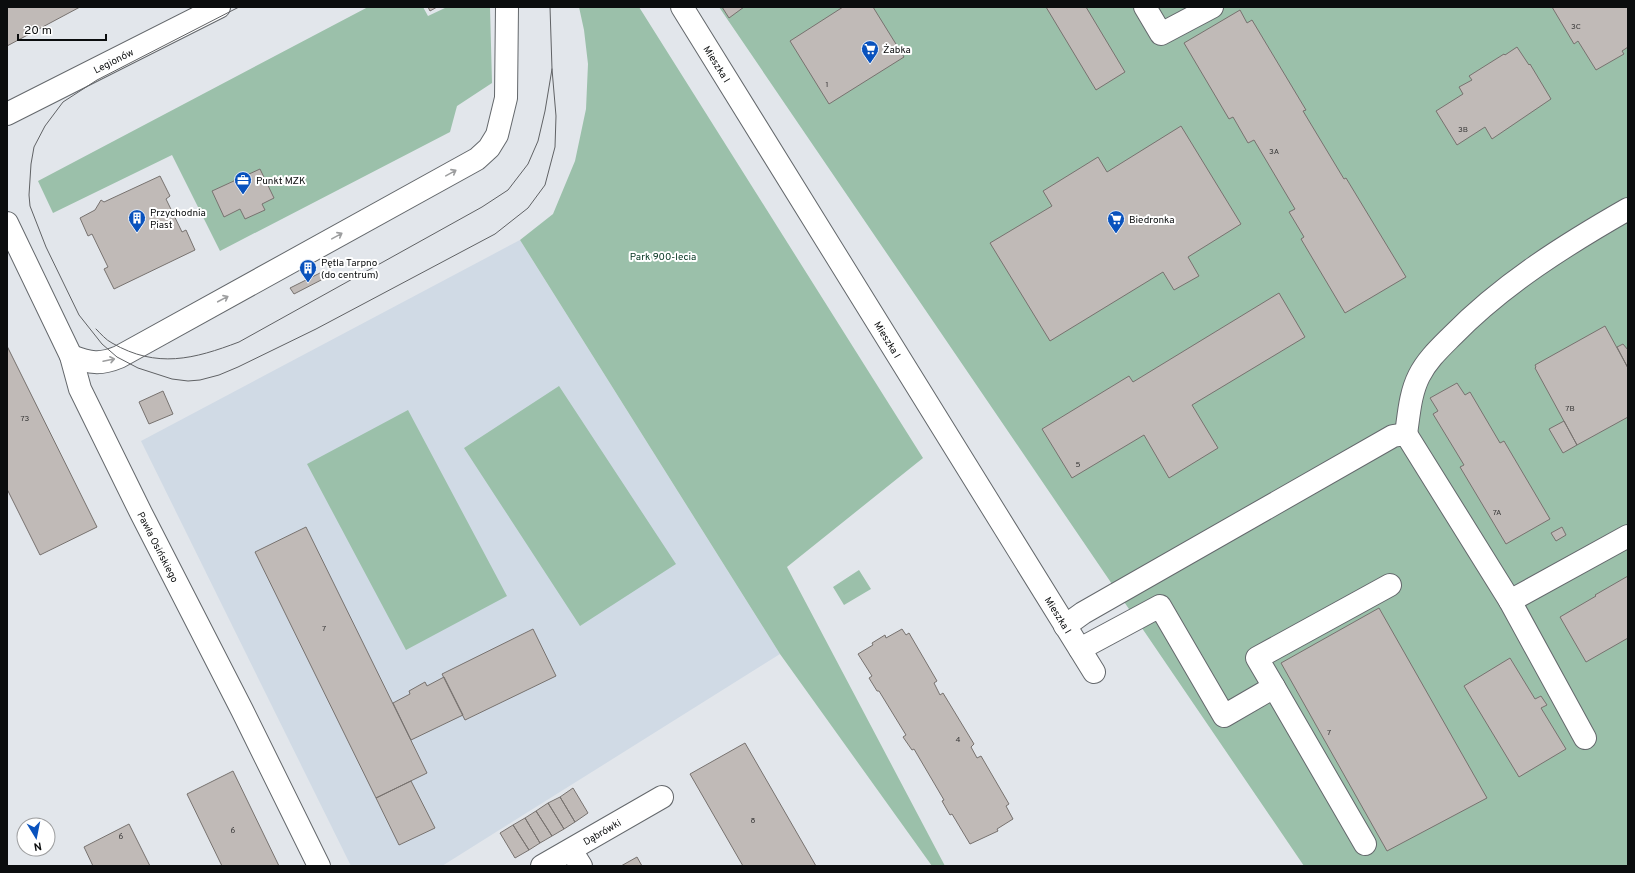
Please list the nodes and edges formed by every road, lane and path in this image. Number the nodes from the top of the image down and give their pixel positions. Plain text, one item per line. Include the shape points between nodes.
1 (219, 7) edge
2 (507, 7) edge
3 (682, 7) edge
4 (1145, 7) edge
5 (1212, 7) edge
6 (7, 114) edge
7 (1628, 209) edge
8 (7, 224) edge
9 (71, 356) junction
10 (1406, 434) junction
11 (1628, 536) edge
12 (1390, 585) dead end
13 (1510, 601) junction
14 (1065, 626) junction
15 (1080, 649) junction
16 (1094, 672) dead end
17 (1274, 688) junction
18 (1585, 738) dead end
19 (662, 797) dead end
20 (1365, 844) dead end
21 (576, 858) edge
22 (319, 866) edge
23 (542, 866) edge

1 - 6 street, Legionów
9 -> 2 street via 91,363 113,360 477,159 489,148 497,135 506,98
3 - 14 street, Mieszka I
4 - 5 street via 1161,34
7 - 10 street via 1536,265 1455,332 1419,375 1410,398
8 - 9 street, Pawła Osińskiego
9 - 22 street, Pawła Osińskiego via 80,388 97,423
10 - 13 street
10 - 14 street via 1393,436 1083,613
11 - 13 street
12 - 17 street via 1257,658
13 - 18 street
14 - 15 street, Mieszka I
15 - 16 street, Mieszka I
15 - 17 street via 1160,606 1224,716
17 - 20 street
19 - 21 street, Dąbrówki
21 - 23 street, Dąbrówki

